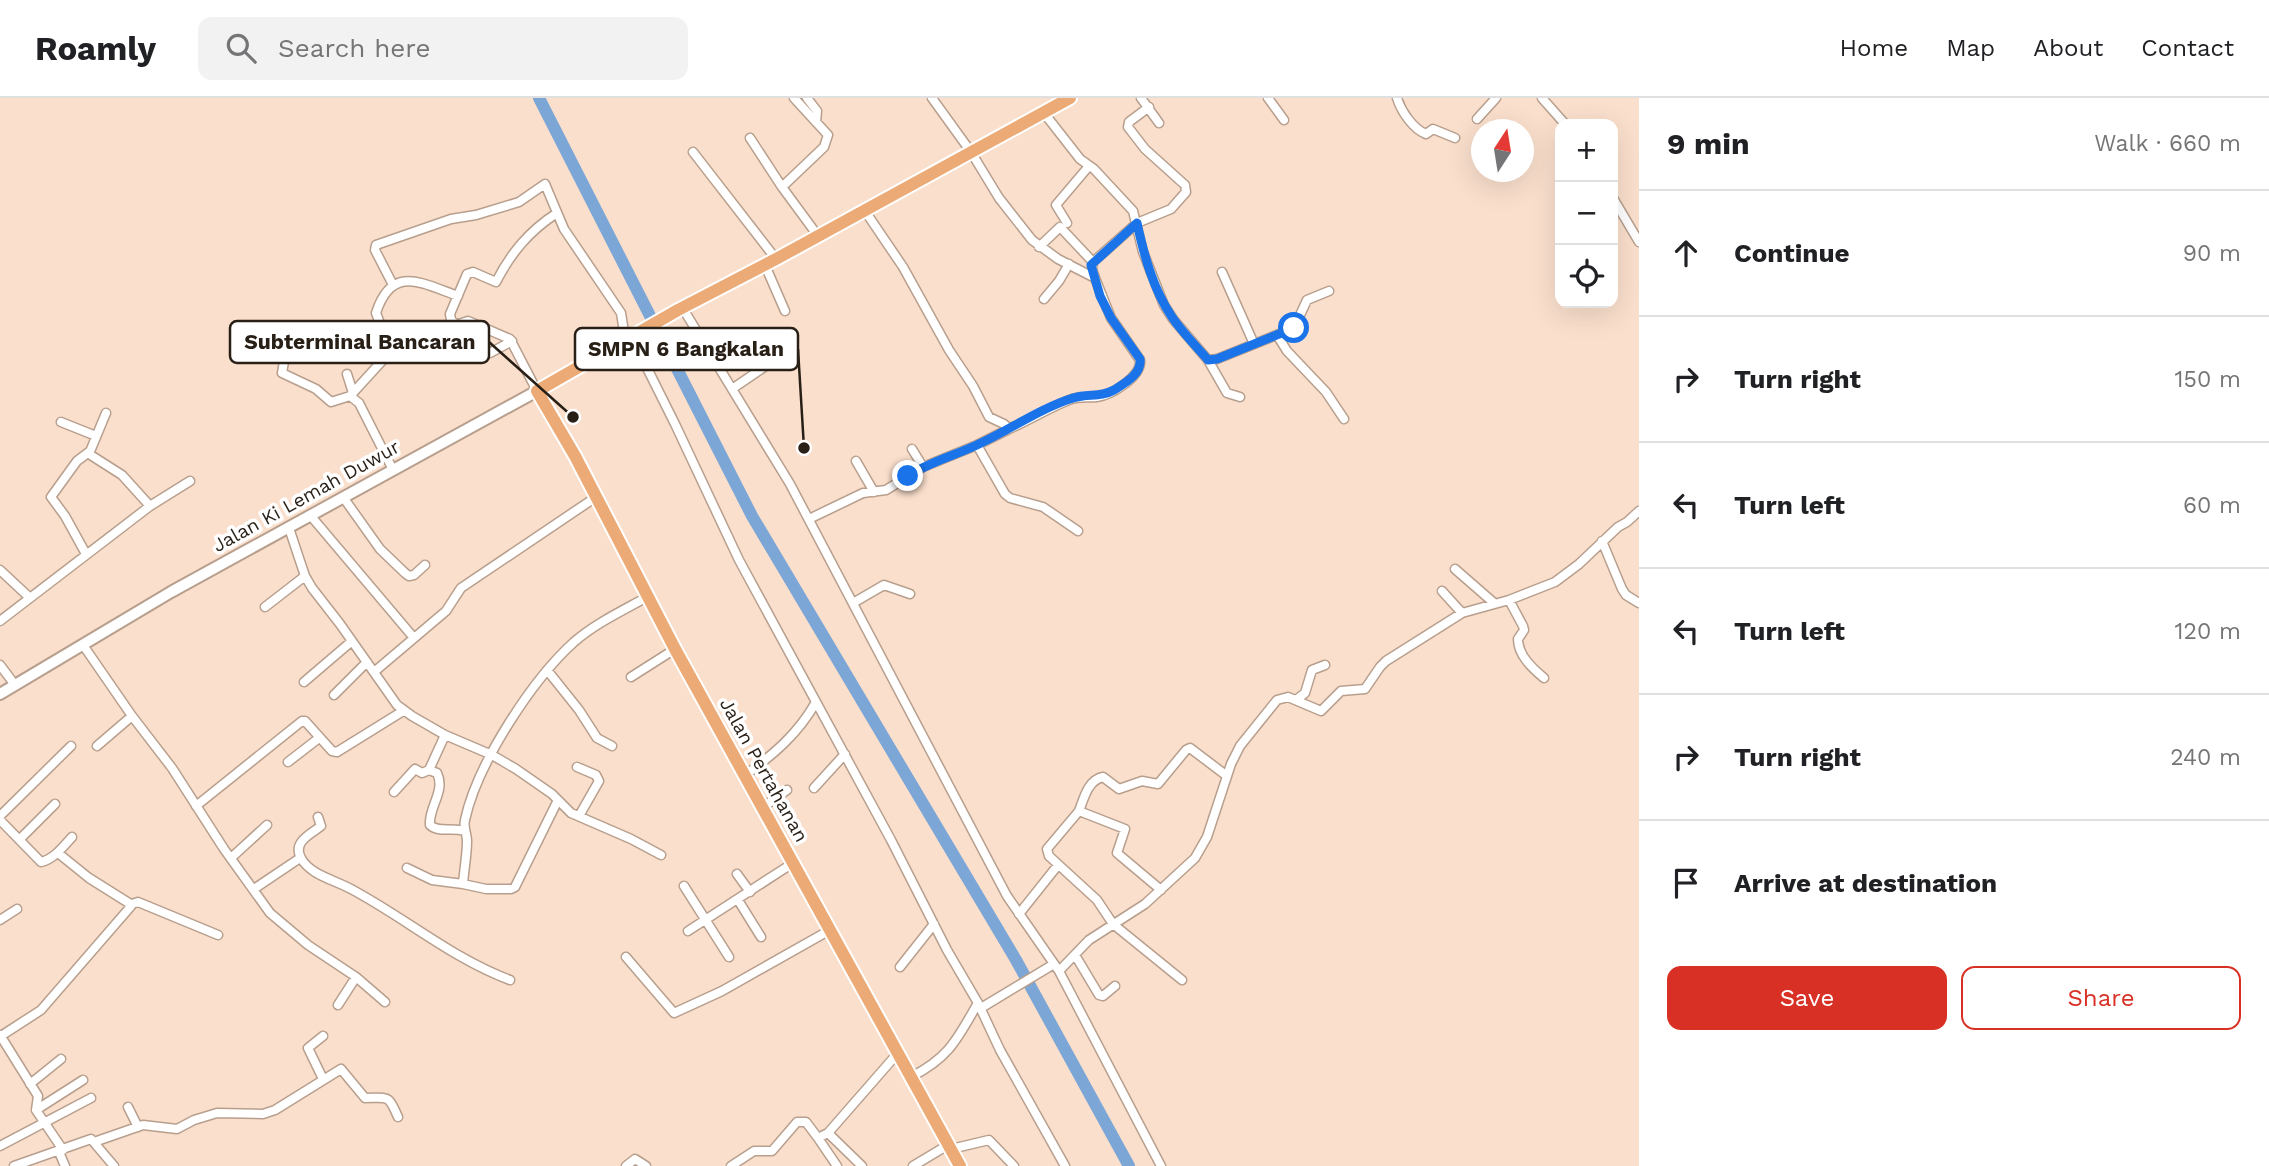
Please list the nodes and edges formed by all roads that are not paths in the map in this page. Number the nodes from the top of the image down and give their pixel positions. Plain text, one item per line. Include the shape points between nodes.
1 (794, 98) edge
2 (807, 98) edge
3 (932, 98) edge
4 (1070, 98) edge
5 (1141, 98) edge
6 (1268, 98) edge
7 (1397, 98) edge
8 (1496, 98) edge
9 (1542, 98) edge
10 (1149, 107) junction
11 (1044, 113) junction
12 (1477, 119) dead end
13 (1561, 119) edge
14 (1284, 120) dead end
15 (816, 122) junction
16 (1159, 123) dead end
17 (750, 138) dead end
18 (1455, 138) dead end
19 (693, 152) dead end
20 (971, 152) junction
21 (1089, 166) junction
22 (782, 187) junction
23 (1618, 206) edge
24 (864, 211) junction
25 (557, 213) junction
26 (1067, 223) dead end
27 (1137, 223) junction
28 (818, 236) junction
29 (1639, 242) edge
30 (1040, 247) junction
31 (771, 262) junction
32 (1093, 262) junction
33 (1069, 264) junction
34 (1222, 272) dead end
35 (1095, 278) junction
36 (393, 285) junction
37 (1329, 291) dead end
38 (458, 296) junction
39 (1044, 299) dead end
40 (680, 308) junction
41 (785, 311) dead end
42 (456, 325) junction
43 (1277, 335) junction
44 (630, 337) junction
45 (512, 341) junction
46 (1254, 344) junction
47 (286, 350) dead end
48 (1208, 360) junction
49 (770, 363) dead end
50 (347, 373) dead end
51 (732, 389) junction
52 (537, 391) junction
53 (351, 394) junction
54 (1240, 397) dead end
55 (106, 413) dead end
56 (1344, 419) dead end
57 (61, 422) dead end
58 (1009, 429) junction
59 (96, 436) junction
60 (977, 445) junction
61 (912, 449) dead end
62 (89, 452) junction
63 (856, 461) dead end
64 (923, 467) junction
65 (393, 470) junction
66 (190, 481) dead end
67 (874, 492) junction
68 (343, 497) junction
69 (596, 497) junction
70 (150, 506) junction
71 (1639, 510) edge
72 (310, 515) junction
73 (809, 519) junction
74 (289, 528) junction
75 (1078, 531) dead end
76 (1602, 541) junction
77 (86, 554) junction
78 (425, 565) dead end
79 (1455, 569) dead end
80 (0, 570) edge
81 (305, 576) junction
82 (1442, 591) dead end
83 (910, 594) dead end
84 (648, 597) junction
85 (30, 598) junction
86 (1508, 600) junction
87 (853, 603) junction
88 (1494, 603) junction
89 (1639, 603) edge
90 (265, 607) dead end
91 (1462, 613) junction
92 (0, 621) edge
93 (414, 638) junction
94 (352, 641) junction
95 (83, 645) junction
96 (675, 649) junction
97 (367, 662) junction
98 (1325, 665) dead end
99 (0, 666) edge
100 (547, 670) junction
101 (374, 672) junction
102 (631, 677) dead end
103 (1544, 678) dead end
104 (304, 682) dead end
105 (15, 685) junction
106 (0, 694) edge
107 (334, 695) dead end
108 (1296, 700) junction
109 (816, 702) junction
110 (403, 710) junction
111 (132, 716) junction
112 (446, 734) junction
113 (319, 737) junction
114 (71, 746) dead end
115 (97, 746) dead end
116 (612, 746) dead end
117 (845, 754) junction
118 (492, 755) junction
119 (288, 762) dead end
120 (577, 767) dead end
121 (429, 770) junction
122 (744, 776) junction
123 (1227, 776) junction
124 (814, 788) dead end
125 (787, 790) dead end
126 (394, 792) dead end
127 (558, 800) junction
128 (55, 804) dead end
129 (196, 806) junction
130 (763, 807) junction
131 (1079, 811) junction
132 (579, 816) junction
133 (318, 817) dead end
134 (0, 818) edge
135 (267, 825) dead end
136 (465, 831) junction
137 (72, 837) dead end
138 (20, 839) junction
139 (58, 853) junction
140 (661, 855) dead end
141 (231, 858) junction
142 (300, 858) junction
143 (793, 863) junction
144 (1058, 865) junction
145 (407, 868) dead end
146 (737, 874) dead end
147 (463, 884) junction
148 (684, 886) dead end
149 (254, 889) junction
150 (1161, 891) junction
151 (750, 892) junction
152 (738, 900) junction
153 (132, 904) junction
154 (17, 909) dead end
155 (1018, 914) junction
156 (0, 920) edge
157 (708, 920) junction
158 (1113, 923) junction
159 (934, 924) junction
160 (830, 930) junction
161 (688, 931) dead end
162 (218, 935) dead end
163 (761, 937) dead end
164 (1075, 955) junction
165 (626, 957) dead end
166 (729, 957) dead end
167 (900, 967) dead end
168 (1053, 968) junction
169 (356, 977) junction
170 (510, 980) dead end
171 (1182, 980) dead end
172 (1115, 986) dead end
173 (385, 1002) dead end
174 (338, 1005) dead end
175 (980, 1005) junction
176 (0, 1036) edge
177 (323, 1036) dead end
178 (897, 1054) junction
179 (61, 1059) dead end
180 (911, 1077) junction
181 (323, 1079) junction
182 (83, 1080) dead end
183 (30, 1084) junction
184 (91, 1098) dead end
185 (128, 1107) dead end
186 (36, 1110) junction
187 (398, 1117) dead end
188 (44, 1123) junction
189 (138, 1127) junction
190 (828, 1133) junction
191 (818, 1139) junction
192 (94, 1142) junction
193 (0, 1146) edge
194 (949, 1147) junction
195 (61, 1151) junction
196 (14, 1166) edge
197 (65, 1166) edge
198 (114, 1166) edge
199 (626, 1166) edge
200 (646, 1166) edge
201 (731, 1166) edge
202 (837, 1166) edge
203 (862, 1166) edge
204 (913, 1166) edge
205 (960, 1166) edge
206 (1014, 1166) edge
207 (1065, 1166) edge
208 (1161, 1166) edge

1 - 15 street
2 - 15 street via 817,111
3 - 20 street
4 - 11 highway, Jalan Ki Lemah Duwur
5 - 10 street
6 - 14 street
7 - 18 street via 1422,133 1433,129
8 - 12 street
9 - 13 street
10 - 16 street
10 - 27 street via 1128,127 1187,188 1171,209
11 - 20 highway, Jalan Ki Lemah Duwur
11 - 21 street
15 - 22 street via 828,135 827,143
17 - 22 street
19 - 31 street
20 - 24 highway, Jalan Ki Lemah Duwur
20 - 30 street via 999,198
21 - 26 street via 1056,205
21 - 27 street via 1128,205
22 - 28 street
23 - 29 street
24 - 28 highway, Jalan Ki Lemah Duwur
24 - 58 street via 903,267 989,417
25 - 36 street via 545,184 519,202 376,245
25 - 38 street via 515,250 496,282 470,272
25 - 44 street via 586,265 621,313 624,331
27 - 32 street
27 - 48 street via 1164,305
28 - 31 highway, Jalan Ki Lemah Duwur
30 - 32 street via 1060,227
30 - 33 street
31 - 40 highway, Jalan Ki Lemah Duwur
31 - 41 street
32 - 35 street
33 - 35 street
33 - 39 street
34 - 46 street
35 - 58 street via 1111,318 1140,359 1139,370 1112,391 1073,398
36 - 38 street via 417,281
36 - 53 street via 376,313 381,326 402,344
37 - 43 street via 1307,300 1296,326
38 - 42 street via 449,318
40 - 44 highway, Jalan Ki Lemah Duwur
40 - 51 street
42 - 45 street via 468,321
42 - 45 street via 490,353
43 - 46 street
43 - 56 street
44 - 52 highway, Jalan Ki Lemah Duwur
44 - 109 street via 739,560
45 - 52 street
46 - 48 street
47 - 53 street via 282,373 316,389 331,402
48 - 54 street via 1227,393
49 - 51 street
50 - 53 street
51 - 73 street
52 - 65 main road, Jalan Ki Lemah Duwur
52 - 69 highway, Jalan Pertahanan
53 - 65 street
55 - 59 street
57 - 59 street
58 - 60 street
59 - 62 street
60 - 64 street
60 - 75 street via 1005,494 1043,507
61 - 64 street
62 - 70 street via 122,475
62 - 77 street via 51,497
63 - 67 street
64 - 67 street via 886,490
65 - 68 main road, Jalan Ki Lemah Duwur
66 - 70 street
67 - 73 street
68 - 72 main road, Jalan Ki Lemah Duwur
68 - 78 street via 380,549 405,573 414,575
69 - 84 highway, Jalan Pertahanan
69 - 93 street via 461,588 446,611
70 - 77 street
71 - 76 street
72 - 74 main road, Jalan Ki Lemah Duwur
72 - 93 street
73 - 87 street
74 - 81 street
74 - 95 main road, Jalan Ki Lemah Duwur
76 - 86 street via 1563,577
76 - 89 street via 1626,596
77 - 85 street
79 - 88 street
80 - 85 street
81 - 90 street
81 - 94 street
82 - 91 street
83 - 87 street via 884,585
84 - 96 highway, Jalan Pertahanan
84 - 100 street via 593,627
85 - 92 street
86 - 88 street
86 - 103 street via 1524,630 1519,648
87 - 155 street
88 - 91 street
91 - 108 street via 1386,661 1365,689 1341,691 1321,711
93 - 101 street
94 - 97 street
94 - 104 street
95 - 105 main road, Jalan Ki Lemah Duwur
95 - 111 street
96 - 102 street
96 - 122 highway, Jalan Pertahanan
97 - 101 street
97 - 107 street
98 - 108 street via 1312,670 1306,693
99 - 105 street
100 - 116 street via 597,738
100 - 118 street via 523,700
101 - 110 street
105 - 106 main road, Jalan Ki Lemah Duwur
108 - 123 street via 1282,697 1272,705 1246,736
109 - 117 street
109 - 122 street via 789,740
110 - 112 street
110 - 113 street via 337,752
111 - 115 street
111 - 129 street
112 - 118 street
112 - 121 street
113 - 119 street
113 - 129 street via 302,721
114 - 134 street
117 - 124 street
117 - 159 street
118 - 127 street
118 - 136 street via 472,795
120 - 132 street via 599,781
121 - 126 street via 414,769
121 - 136 street via 437,773 440,781 430,825 438,830
122 - 130 highway, Jalan Pertahanan
123 - 131 street via 1190,748 1158,784 1142,781 1119,789 1102,777 1096,779
123 - 150 street via 1207,837 1195,858
125 - 130 street
127 - 132 street
127 - 147 street via 514,887 486,889
128 - 138 street
129 - 141 street
130 - 143 highway, Jalan Pertahanan
131 - 144 street via 1047,849
131 - 150 street via 1125,830 1117,853
132 - 140 street
133 - 142 street via 321,826 299,843
134 - 138 street
135 - 141 street
136 - 147 street
137 - 139 street
138 - 139 street via 41,862
139 - 153 street
141 - 149 street
142 - 149 street
142 - 170 street via 322,876
143 - 151 street
143 - 160 highway, Jalan Pertahanan
144 - 155 street
144 - 158 street via 1097,900
145 - 147 street via 432,880
146 - 151 street
148 - 157 street
149 - 169 street via 270,913
150 - 158 street
151 - 152 street
152 - 157 street
152 - 163 street
153 - 162 street via 138,902
153 - 176 street via 41,1010
154 - 156 street
155 - 168 street
157 - 161 street
157 - 166 street
158 - 164 street
158 - 171 street
159 - 167 street
159 - 175 street
160 - 165 street via 674,1013
160 - 178 highway, Jalan Pertahanan
164 - 168 street
164 - 172 street via 1099,995
168 - 175 street
168 - 208 street
169 - 173 street
169 - 174 street
175 - 180 street via 952,1047
175 - 207 street
176 - 183 street
177 - 181 street via 308,1048
178 - 180 highway, Jalan Pertahanan
178 - 190 street
179 - 183 street
180 - 194 highway, Jalan Pertahanan
181 - 187 street via 343,1069 365,1098 390,1099
181 - 189 street via 263,1114 226,1112 177,1129
182 - 186 street
183 - 186 street via 38,1096
184 - 188 street
185 - 189 street
186 - 188 street
188 - 193 street
188 - 195 street
189 - 192 street
190 - 191 street
190 - 203 street
191 - 201 street via 806,1122 797,1122 772,1151 754,1151
191 - 202 street
192 - 195 street via 90,1139
192 - 198 street
194 - 204 street
194 - 205 highway, Jalan Pertahanan
194 - 206 street via 989,1140
195 - 196 street
195 - 197 street
199 - 200 street via 635,1159

